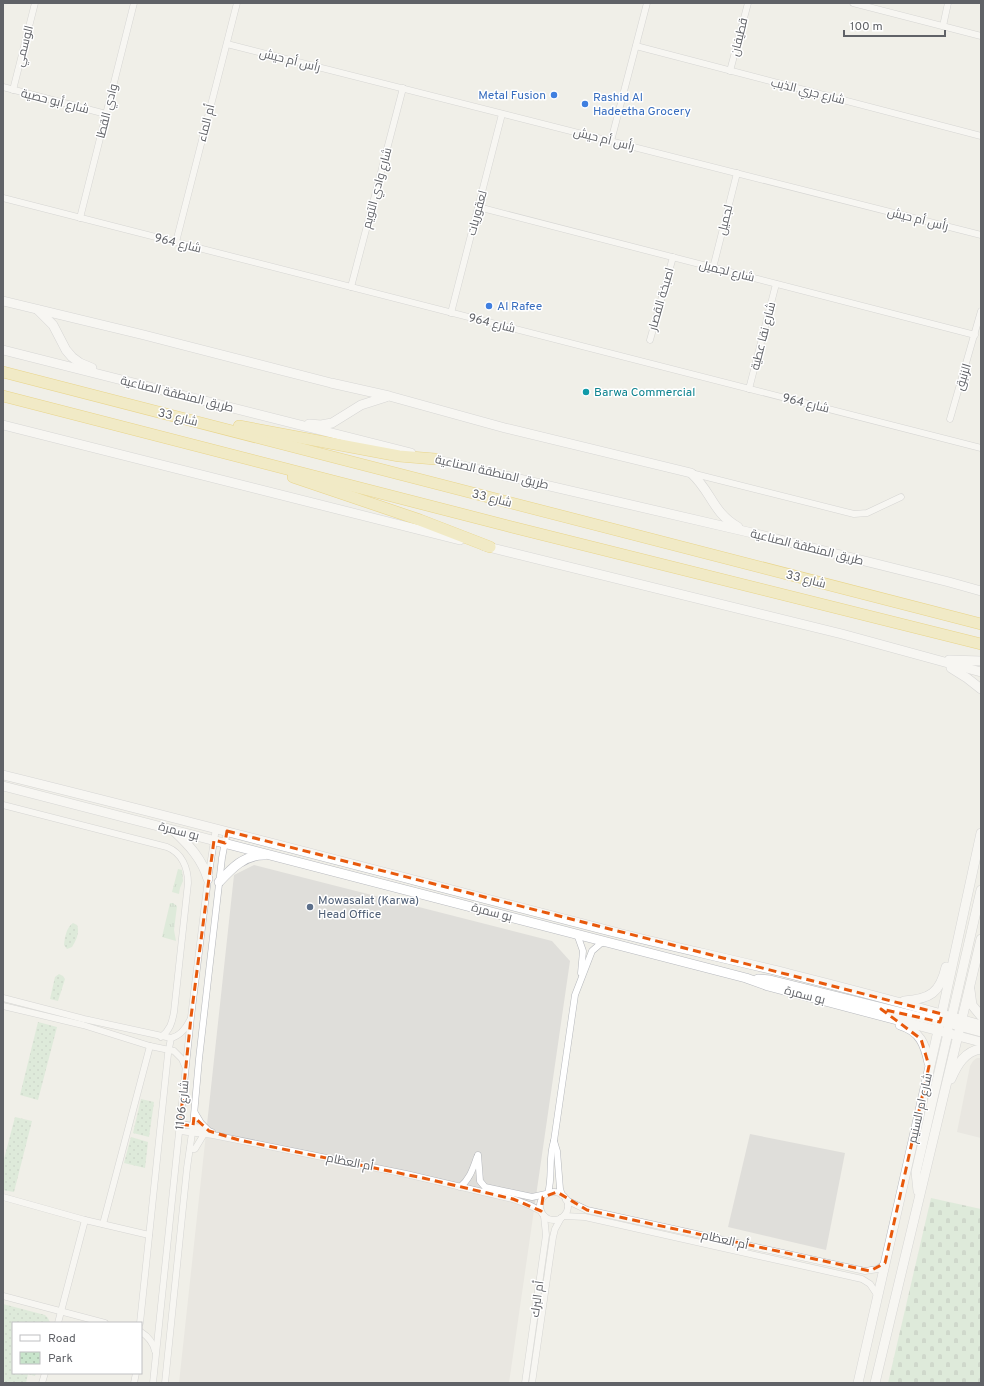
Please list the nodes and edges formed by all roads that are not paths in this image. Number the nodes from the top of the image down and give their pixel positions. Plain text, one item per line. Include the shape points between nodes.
1 (35, 3) edge
2 (134, 3) edge
3 (237, 3) edge
4 (647, 3) edge
5 (748, 3) edge
6 (853, 3) edge
7 (948, 3) edge
8 (943, 26) junction
9 (981, 36) edge
10 (227, 44) junction
11 (636, 46) junction
12 (730, 71) junction
13 (3, 87) edge
14 (403, 88) junction
15 (14, 90) junction
16 (106, 114) junction
17 (502, 114) junction
18 (981, 136) edge
19 (611, 141) junction
20 (737, 173) junction
21 (3, 198) edge
22 (478, 207) junction
23 (80, 218) junction
24 (981, 235) edge
25 (176, 242) junction
26 (673, 257) junction
27 (713, 268) junction
28 (776, 284) junction
29 (351, 287) junction
30 (3, 301) edge
31 (38, 310) junction
32 (981, 311) edge
33 (451, 313) junction
34 (975, 335) junction
35 (650, 340) dead end
36 (3, 350) edge
37 (3, 372) edge
38 (115, 378) junction
39 (749, 388) junction
40 (3, 396) edge
41 (389, 396) junction
42 (950, 419) dead end
43 (281, 421) junction
44 (3, 425) edge
45 (214, 426) junction
46 (981, 448) edge
47 (246, 458) junction
48 (435, 459) junction
49 (691, 473) junction
50 (901, 497) dead end
51 (748, 532) junction
52 (490, 547) junction
53 (949, 582) junction
54 (981, 584) edge
55 (981, 591) edge
56 (981, 598) edge
57 (981, 624) edge
58 (981, 644) edge
59 (936, 660) junction
60 (981, 661) edge
61 (981, 672) edge
62 (981, 689) edge
63 (3, 774) edge
64 (3, 786) edge
65 (3, 804) edge
66 (216, 828) junction
67 (173, 830) junction
68 (228, 831) junction
69 (981, 833) edge
70 (214, 840) junction
71 (225, 843) junction
72 (269, 855) junction
73 (208, 879) junction
74 (219, 882) junction
75 (981, 890) edge
76 (963, 919) junction
77 (577, 934) junction
78 (981, 939) edge
79 (606, 941) junction
80 (973, 970) junction
81 (580, 977) junction
82 (746, 978) junction
83 (812, 997) junction
84 (3, 998) edge
85 (899, 1002) junction
86 (3, 1006) edge
87 (981, 1016) edge
88 (191, 1017) junction
89 (950, 1024) junction
90 (981, 1025) edge
91 (981, 1032) edge
92 (161, 1037) junction
93 (171, 1038) junction
94 (981, 1042) edge
95 (150, 1046) junction
96 (981, 1049) edge
97 (169, 1050) junction
98 (929, 1066) junction
99 (186, 1068) junction
100 (943, 1097) junction
101 (194, 1113) junction
102 (180, 1128) junction
103 (193, 1129) junction
104 (206, 1133) junction
105 (554, 1140) junction
106 (190, 1149) junction
107 (460, 1187) junction
108 (547, 1194) junction
109 (3, 1197) edge
110 (564, 1197) junction
111 (918, 1200) junction
112 (542, 1213) junction
113 (562, 1217) junction
114 (85, 1220) junction
115 (104, 1224) junction
116 (684, 1231) junction
117 (149, 1235) junction
118 (682, 1239) junction
119 (885, 1263) junction
120 (3, 1296) edge
121 (878, 1296) junction
122 (61, 1312) junction
123 (58, 1322) edge
124 (101, 1322) edge
125 (140, 1322) edge
126 (142, 1333) edge
127 (156, 1354) junction
128 (153, 1383) edge
129 (165, 1383) edge
130 (525, 1383) edge
131 (532, 1383) edge
132 (858, 1383) edge
133 (875, 1383) edge

1 - 15 street, الوسمي
2 - 16 street, وادي القطا
3 - 10 street, أم الماء
4 - 11 street
5 - 12 street, قطيفان
6 - 8 street
7 - 8 street
8 - 9 street
10 - 14 street, رأس أم حيش
10 - 25 street, أم الماء
11 - 12 street, شارع جري الذيب
11 - 19 street
12 - 18 street, شارع جري الذيب
13 - 15 street, شارع أبو حصية
14 - 17 street, رأس أم حيش
14 - 29 street, شارع وادي التويم
15 - 16 street, شارع أبو حصية
16 - 23 street, وادي القطا
17 - 19 street, رأس أم حيش
17 - 22 street, لعقوريات
19 - 20 street, رأس أم حيش
20 - 24 street, رأس أم حيش
20 - 27 street, لجميل
21 - 23 street, شارع 964
22 - 26 street, شارع لجميل
22 - 33 street, لعقوريات
23 - 25 street, شارع 964
25 - 29 street, شارع 964
26 - 27 street, شارع لجميل
26 - 35 street, اصبخة القصار
27 - 28 street, شارع لجميل
28 - 34 street, شارع لجميل
28 - 39 street, شارع نقا عطية
29 - 33 street, شارع 964
30 - 31 street
31 - 38 street via 53,325 72,357
31 - 41 street
32 - 34 street, الزنبق
33 - 39 street, شارع 964
34 - 42 street, الزنبق
36 - 38 street, طريق المنطقة الصناعية
37 - 45 highway, شارع 33
38 - 43 street, طريق المنطقة الصناعية
39 - 46 street, شارع 964
40 - 47 highway, شارع 33
41 - 43 street via 361,404 332,423 321,425
41 - 49 street via 505,428
43 - 48 street, طريق المنطقة الصناعية
44 - 52 street
45 - 48 highway via 253,428 399,456
45 - 57 highway, شارع 33
47 - 52 highway
47 - 58 highway, شارع 33
48 - 51 street, طريق المنطقة الصناعية
49 - 50 street via 854,514 867,513
49 - 51 street via 701,483 722,515
51 - 53 street, طريق المنطقة الصناعية
52 - 59 street via 835,632
53 - 54 street
53 - 55 street, طريق المنطقة الصناعية
53 - 56 street
59 - 60 street
59 - 61 street
59 - 62 street via 958,671
63 - 66 street, بو سمرة
64 - 67 street, بو سمرة
65 - 92 street via 167,847 176,852 184,862 188,871 188,883 174,1012 170,1028
66 - 68 street, بو سمرة
66 - 70 street, شارع 1106
67 - 70 street, بو سمرة
67 - 73 street via 195,853
68 - 71 street, شارع 1106
68 - 85 street, بو سمرة via 685,950
69 - 76 street, شارع ام السنيم
70 - 71 street, بو سمرة
70 - 73 street, شارع 1106
71 - 72 street, بو سمرة
71 - 74 street, شارع 1106
72 - 74 street via 243,860 231,868
72 - 77 street, بو سمرة
73 - 88 street, شارع 1106
74 - 101 street, شارع 1106
75 - 89 street
76 - 85 street via 953,939 940,987 936,992 920,1000
76 - 89 street, شارع ام السنيم
77 - 79 street, بو سمرة
77 - 81 street via 583,951
78 - 80 street, شارع ام السنيم
79 - 81 street via 592,951
79 - 82 street, بو سمرة
80 - 87 street via 970,995 972,1004
80 - 89 street, شارع ام السنيم
81 - 105 street via 575,995
82 - 83 street, بو سمرة
82 - 89 street via 770,980
83 - 89 street, بو سمرة
83 - 98 street via 825,1006 909,1028 921,1038
84 - 92 street
85 - 89 street, بو سمرة
86 - 95 street
88 - 93 street via 180,1033
88 - 99 street, شارع 1106
89 - 90 street, بو سمرة
89 - 91 street
89 - 94 street, بو سمرة
89 - 98 street, شارع ام السنيم
89 - 100 street, شارع ام السنيم
89 - 111 street via 916,1172
92 - 93 street
93 - 97 street
95 - 97 street
95 - 115 street
96 - 100 street via 962,1060
97 - 99 street via 180,1056
97 - 117 street
98 - 119 street, شارع ام السنيم
99 - 102 street, شارع 1106
100 - 111 street, شارع ام السنيم
101 - 103 street, شارع 1106
101 - 104 street
102 - 103 street, أم العظام
102 - 127 street, شارع 1106
103 - 104 street, أم العظام
103 - 106 street, شارع 1106
104 - 106 street via 195,1149
104 - 107 street, أم العظام
105 - 108 street via 551,1149 551,1183
105 - 110 street via 560,1189
106 - 129 street, شارع 1106
107 - 108 street via 466,1183 478,1155 480,1181 485,1188 532,1197
107 - 112 street, أم العظام via 529,1205
108 - 110 street via 554,1192
108 - 112 street via 541,1200
109 - 114 street
110 - 113 street via 567,1208
110 - 116 street, أم العظام via 587,1210
111 - 133 street, شارع ام السنيم
112 - 113 street via 549,1219
112 - 130 street, أم البرك via 546,1235
113 - 118 street, أم العظام via 585,1217
113 - 131 street, أم البرك via 552,1237
114 - 115 street
114 - 122 street
115 - 117 street
116 - 118 street
116 - 119 street, أم العظام via 864,1271 874,1270
117 - 125 street
118 - 121 street, أم العظام via 862,1279 870,1284
119 - 121 street, شارع ام السنيم
120 - 122 street
121 - 132 street, شارع ام السنيم
122 - 123 street
122 - 124 street
126 - 127 street via 150,1340
127 - 128 street, شارع 1106

